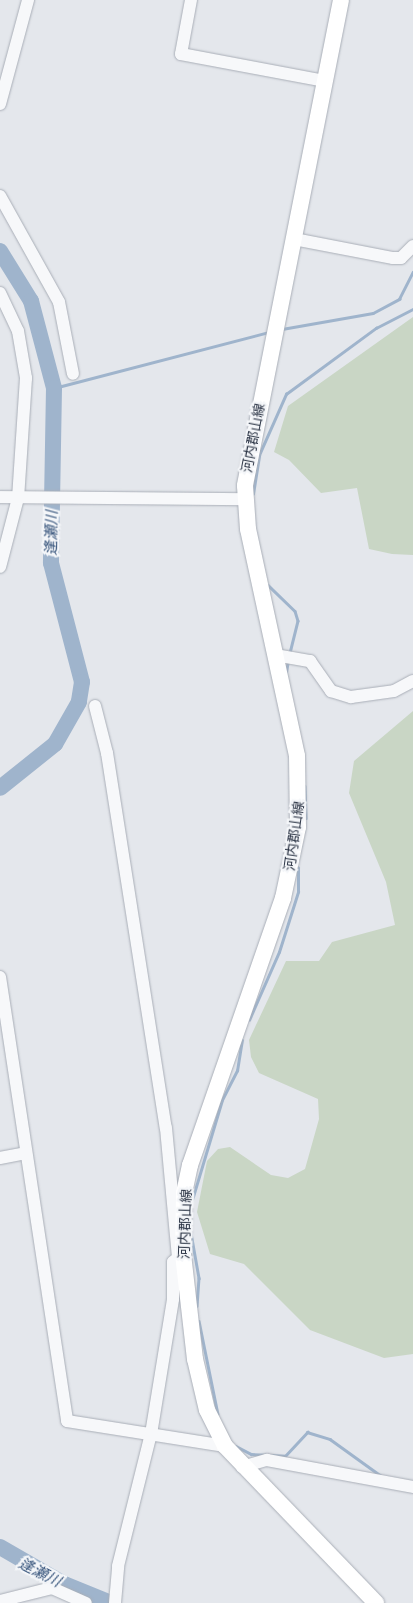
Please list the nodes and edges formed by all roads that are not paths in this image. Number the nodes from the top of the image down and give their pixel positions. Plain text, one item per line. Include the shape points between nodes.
1 (28, 0) edge
2 (192, 0) edge
3 (342, 0) edge
4 (325, 80) junction
5 (0, 104) edge
6 (0, 196) edge
7 (294, 238) junction
8 (413, 246) edge
9 (0, 293) edge
10 (73, 374) dead end
11 (0, 497) edge
12 (21, 498) junction
13 (244, 499) junction
14 (0, 567) edge
15 (275, 655) junction
16 (413, 681) edge
17 (95, 706) dead end
18 (0, 977) edge
19 (26, 1153) junction
20 (0, 1158) edge
21 (180, 1255) junction
22 (151, 1434) junction
23 (225, 1446) junction
24 (242, 1467) junction
25 (413, 1487) edge
26 (0, 1602) edge
27 (86, 1603) edge
28 (115, 1603) edge
29 (376, 1603) edge

1 - 5 street
2 - 4 street via 181,54
3 - 4 main road, 河内郡山線
4 - 7 main road, 河内郡山線
6 - 10 street via 59,302
7 - 8 street via 397,258
7 - 13 main road, 河内郡山線
9 - 12 street via 18,331 26,378
11 - 12 street
12 - 13 street
12 - 14 street
13 - 15 main road, 河内郡山線
15 - 16 street via 310,661 331,691 351,697 394,692
15 - 21 main road, 河内郡山線 via 297,756 295,847 283,898 190,1165 184,1193
17 - 21 street via 107,752 166,1128
18 - 19 street
19 - 20 street
19 - 22 street via 67,1421
21 - 22 street via 173,1262 173,1299
21 - 23 main road, 河内郡山線 via 195,1359 207,1410
22 - 23 street
22 - 28 street via 117,1579
23 - 24 main road, 河内郡山線
24 - 25 street via 267,1460
24 - 29 main road, 河内郡山線
26 - 27 street via 52,1588

